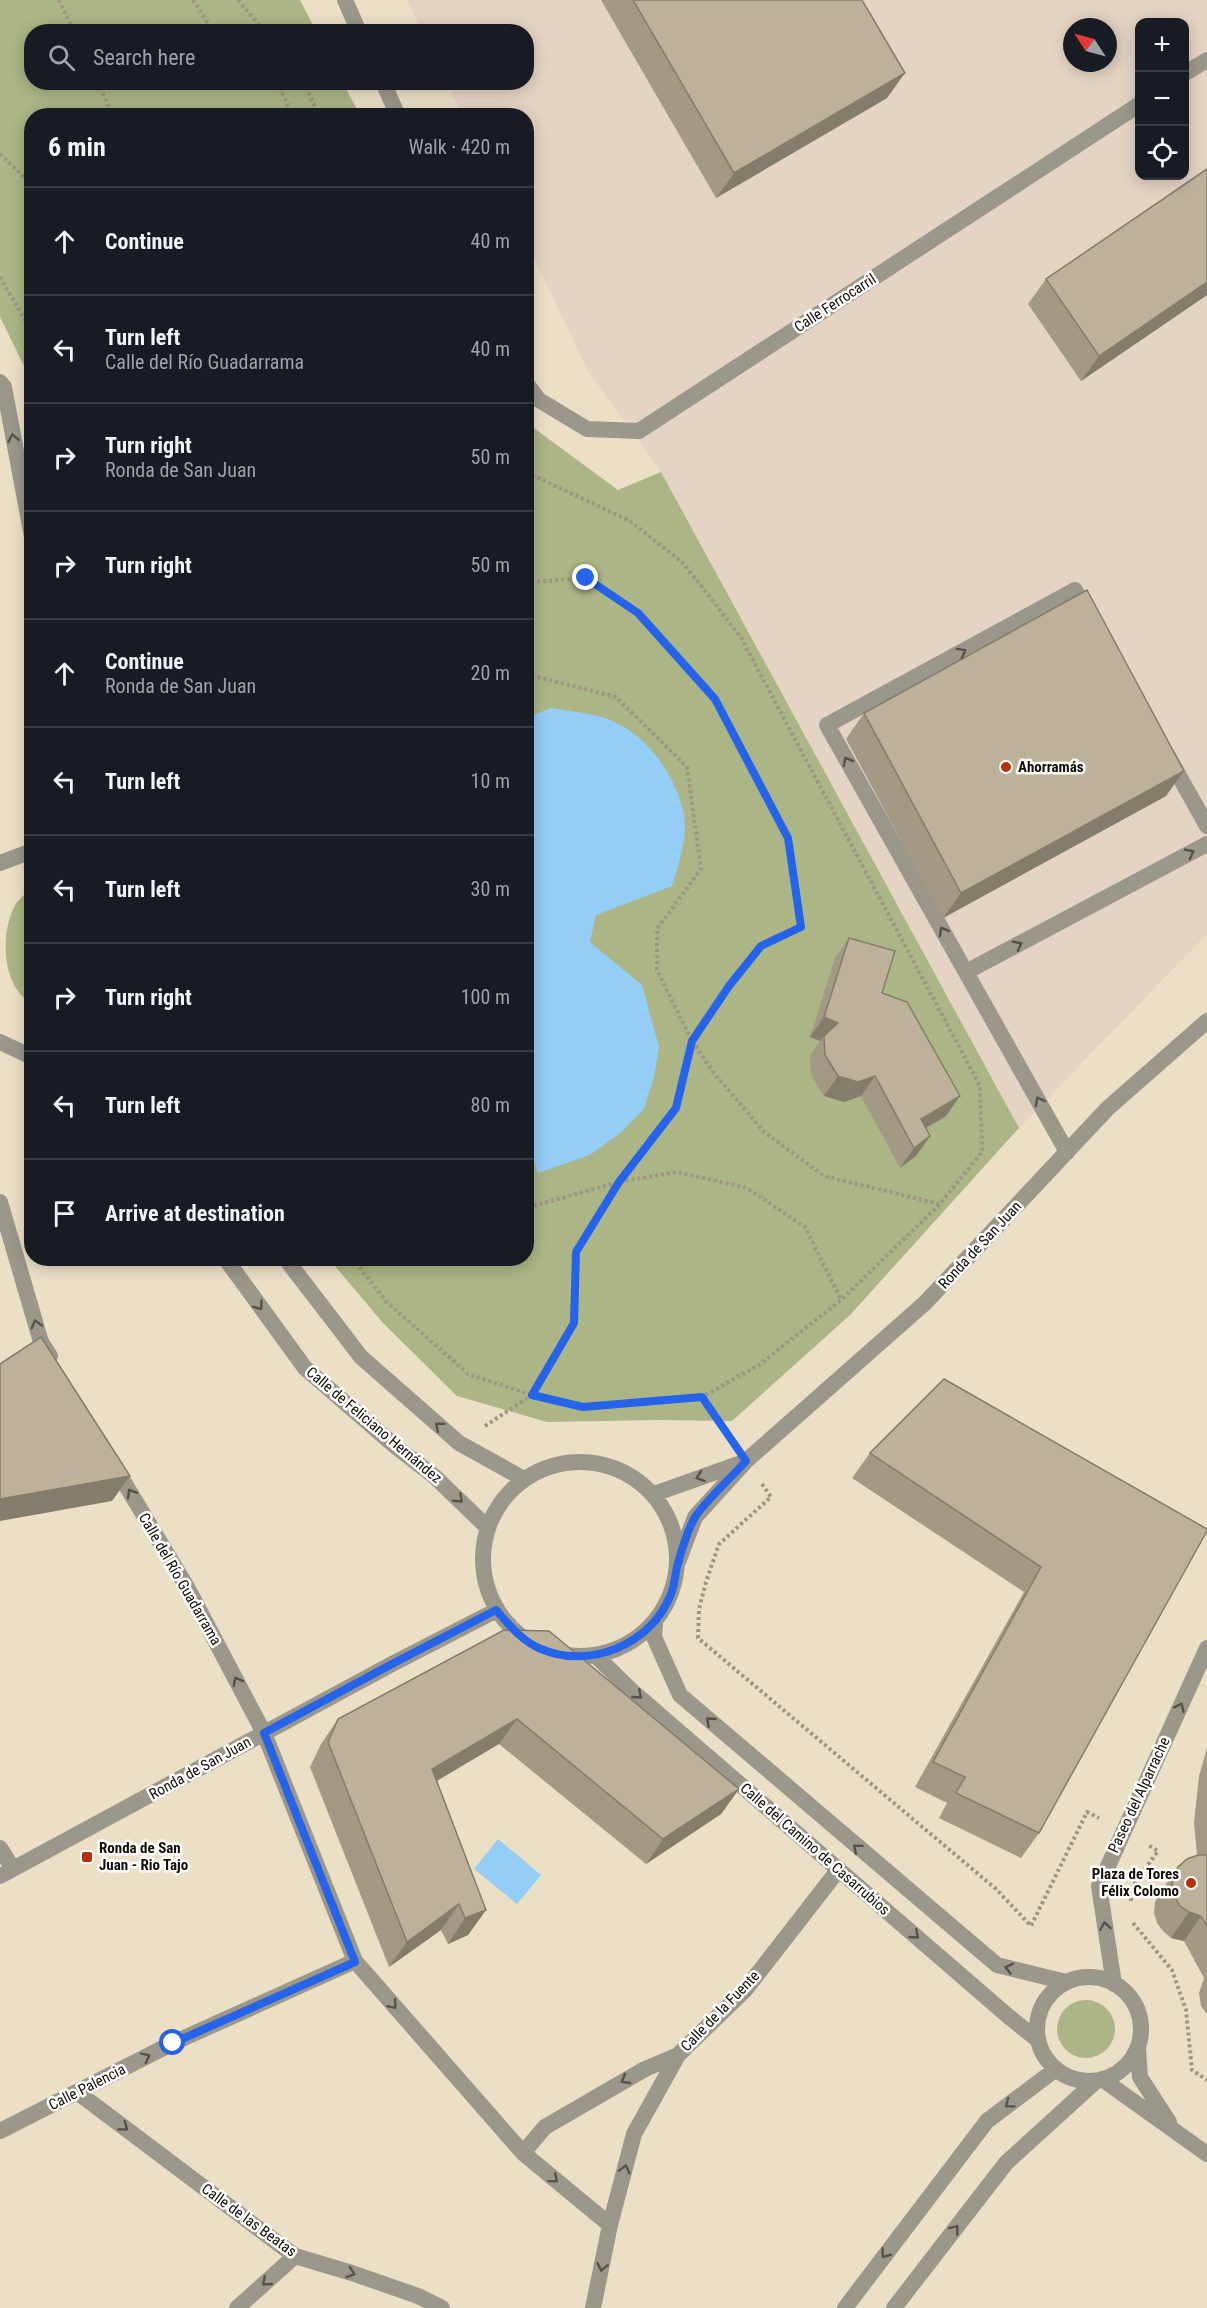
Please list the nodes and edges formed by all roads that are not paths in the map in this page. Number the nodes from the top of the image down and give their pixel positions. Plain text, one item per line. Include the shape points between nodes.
1 (345, 0) edge
2 (356, 24) edge
3 (1207, 60) edge
4 (1188, 72) edge
5 (387, 90) edge
6 (1135, 107) edge
7 (394, 108) edge
8 (0, 382) edge
9 (534, 394) edge
10 (24, 494) edge
11 (1098, 631) edge
12 (1161, 744) edge
13 (1207, 826) edge
14 (1207, 844) edge
15 (24, 854) edge
16 (0, 863) edge
17 (966, 972) junction
18 (1207, 1022) edge
19 (0, 1042) edge
20 (24, 1053) edge
21 (1067, 1152) junction
22 (0, 1202) edge
23 (231, 1266) edge
24 (291, 1266) edge
25 (59, 1372) edge
26 (108, 1454) edge
27 (746, 1461) junction
28 (524, 1479) junction
29 (654, 1494) junction
30 (487, 1527) junction
31 (678, 1562) junction
32 (496, 1610) junction
33 (655, 1622) junction
34 (1207, 1648) edge
35 (595, 1655) junction
36 (264, 1733) junction
37 (0, 1848) edge
38 (839, 1869) junction
39 (6, 1873) edge
40 (355, 1962) junction
41 (1066, 1982) junction
42 (1114, 1984) junction
43 (1038, 2040) junction
44 (1138, 2048) junction
45 (678, 2055) junction
46 (1056, 2069) junction
47 (1099, 2080) junction
48 (77, 2092) junction
49 (0, 2131) edge
50 (1181, 2137) junction
51 (523, 2153) junction
52 (1207, 2154) edge
53 (610, 2225) junction
54 (295, 2256) junction
55 (237, 2308) edge
56 (442, 2308) edge
57 (593, 2308) edge
58 (845, 2308) edge
59 (894, 2308) edge

1 - 2 street
3 - 4 street
5 - 7 street
6 - 9 street, Calle Ferrocarril via 639,431 587,429
10 -> 8 street
17 -> 11 street via 827,725 1075,590
12 - 13 street
17 -> 14 street
15 - 16 street
21 -> 17 street
18 - 21 street, Ronda de San Juan via 1108,1108
19 - 20 street
21 - 27 street, Ronda de San Juan via 925,1303
25 -> 22 street via 41,1342
23 -> 30 street, Calle de Feliciano Hernández via 305,1368 435,1477
28 -> 24 street via 459,1443 361,1357
36 -> 26 street, Calle del Río Guadarrama via 187,1587
27 -> 29 street, Ronda de San Juan
27 - 31 street, Ronda de San Juan via 695,1517
28 - 29 street via 558,1464 605,1464 632,1475
28 - 30 street via 502,1500
29 - 31 street via 668,1514
30 - 32 street via 482,1556 486,1584
31 - 33 street via 671,1594
32 - 35 street via 516,1633 542,1649 571,1656
32 - 36 street, Ronda de San Juan
33 - 35 street via 630,1643
41 -> 33 street, Calle del Camino de Casarrubios via 997,1965 680,1695 654,1637
42 -> 34 street, Paseo del Alparrache via 1099,1886
35 -> 38 street, Calle del Camino de Casarrubios
36 - 39 street, Ronda de San Juan
36 - 40 street, Calle del Río Guadarrama
37 - 39 street
38 -> 43 street, Calle del Camino de Casarrubios
38 - 45 street, Calle de la Fuente via 745,1990
48 -> 40 street, Calle Palencia via 173,2043
40 -> 51 street, Calle del Río Guadarrama
41 - 42 street via 1099,1978
41 - 43 street via 1044,2000 1036,2022
42 - 44 street via 1126,1992 1138,2012
43 - 46 street via 1041,2051
44 - 47 street via 1121,2070
44 - 50 street via 1140,2077
45 -> 51 street via 645,2068 545,2127
53 -> 45 street, Calle de la Fuente via 634,2134
46 - 47 street via 1082,2081
46 -> 58 street via 987,2121
47 - 50 street
59 -> 47 street via 1006,2163
48 - 49 street, Calle Palencia
48 -> 54 street, Calle de las Beatas
50 - 52 street
51 -> 53 street, Calle del Río Guadarrama
53 -> 57 street, Calle de la Fuente
54 -> 55 street
54 -> 56 street, Calle de las Beatas via 396,2288

